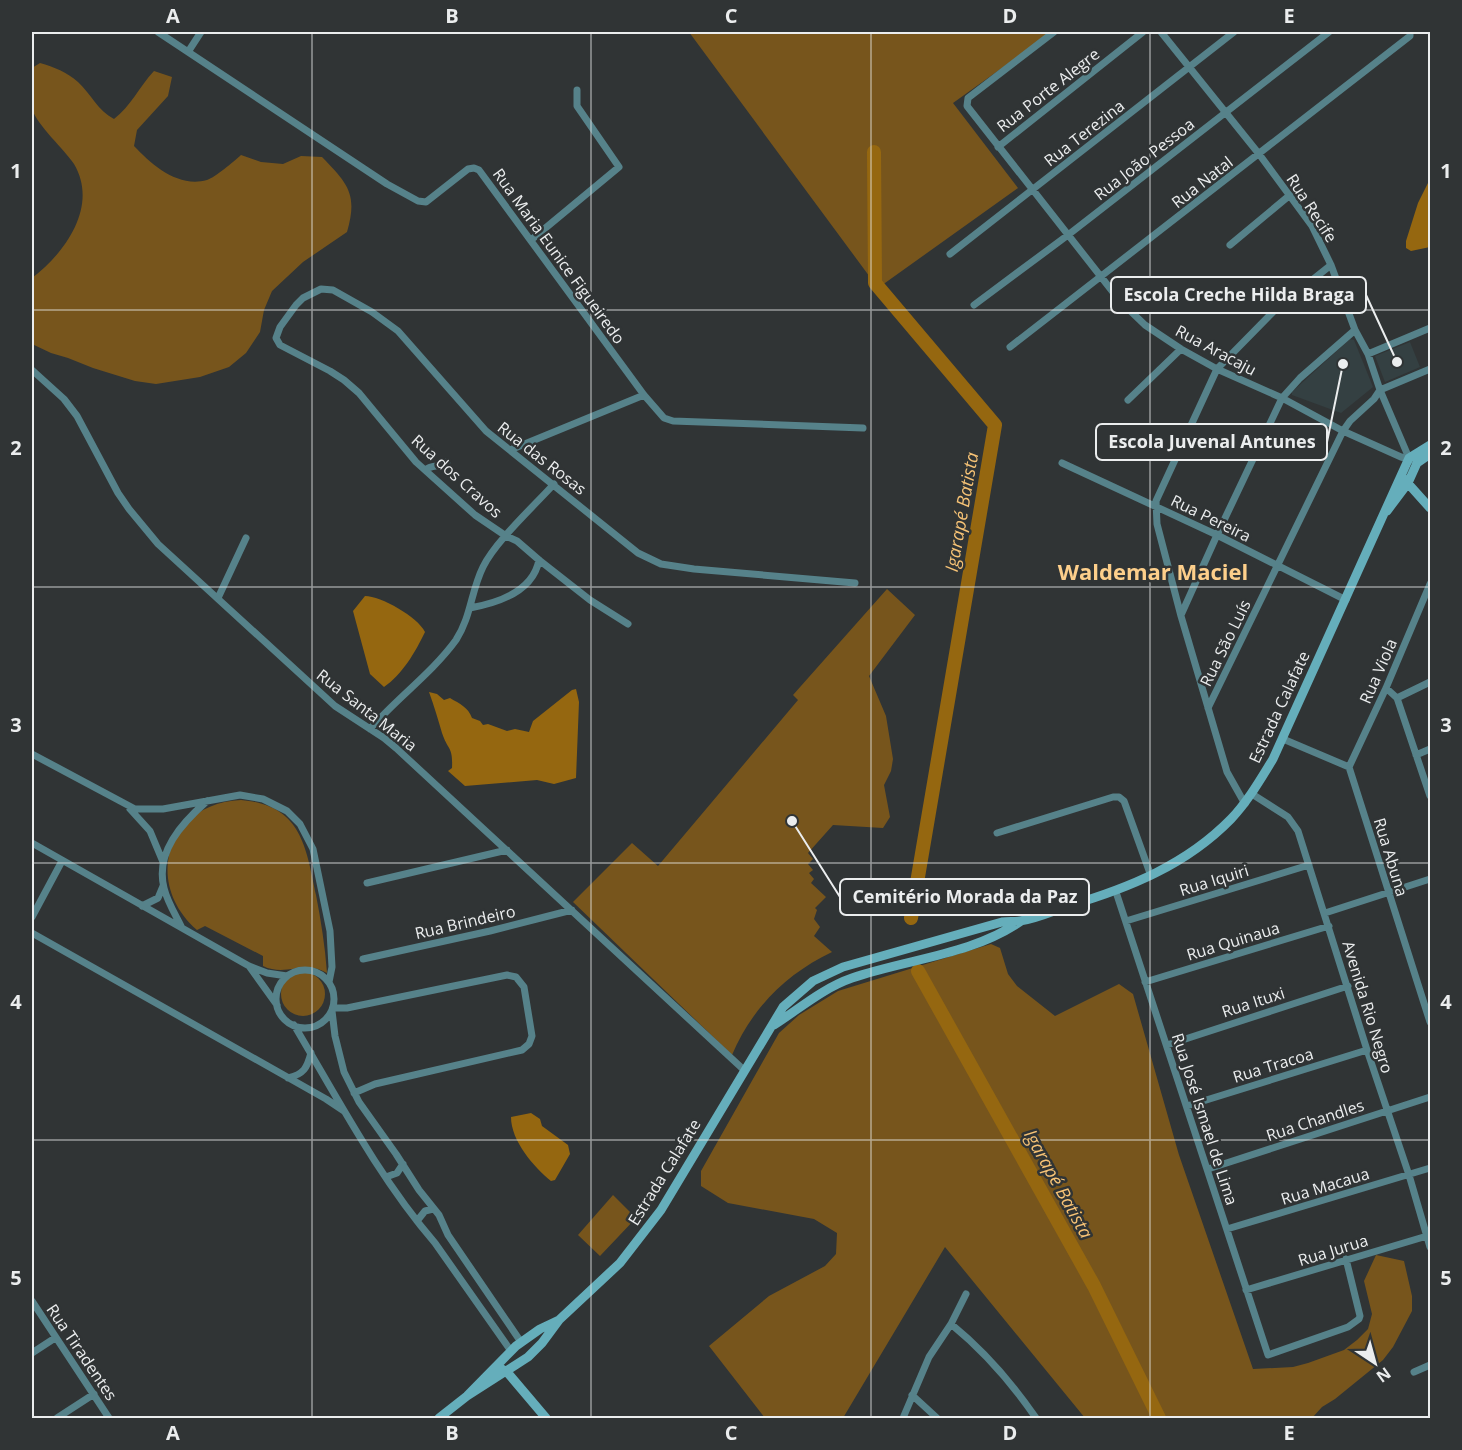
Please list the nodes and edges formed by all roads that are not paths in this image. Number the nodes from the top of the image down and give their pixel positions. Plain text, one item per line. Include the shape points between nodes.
1 (158, 32) edge
2 (201, 32) edge
3 (1054, 32) edge
4 (1143, 32) edge
5 (1161, 32) edge
6 (1234, 32) edge
7 (1329, 32) edge
8 (1410, 34) edge
9 (188, 52) junction
10 (1189, 68) junction
11 (578, 90) dead end
12 (1226, 112) junction
13 (998, 147) junction
14 (1259, 154) junction
15 (1033, 190) junction
16 (1290, 195) junction
17 (1068, 235) junction
18 (531, 240) junction
19 (1230, 246) dead end
20 (950, 254) dead end
21 (1331, 265) junction
22 (1102, 277) junction
23 (974, 305) dead end
24 (1431, 328) edge
25 (1355, 330) junction
26 (277, 341) joint
27 (1010, 347) dead end
28 (1181, 349) junction
29 (1368, 354) junction
30 (1217, 369) junction
31 (1431, 369) edge
32 (32, 370) edge
33 (1380, 390) junction
34 (644, 395) junction
35 (1282, 398) junction
36 (1128, 400) dead end
37 (862, 428) dead end
38 (1343, 431) junction
39 (1431, 445) edge
40 (510, 450) junction
41 (1431, 454) edge
42 (1413, 461) junction
43 (447, 462) dead end
44 (1062, 464) dead end
45 (425, 470) junction
46 (1405, 479) junction
47 (554, 484) junction
48 (1156, 506) junction
49 (1431, 508) edge
50 (1217, 535) junction
51 (506, 536) junction
52 (246, 538) dead end
53 (539, 561) junction
54 (1278, 566) junction
55 (855, 583) dead end
56 (1431, 584) edge
57 (218, 598) junction
58 (1346, 600) junction
59 (470, 608) junction
60 (1181, 616) junction
61 (628, 624) dead end
62 (1431, 682) edge
63 (1386, 688) junction
64 (1397, 698) junction
65 (1208, 708) junction
66 (370, 729) junction
67 (1283, 739) junction
68 (1431, 749) edge
69 (32, 754) edge
70 (1416, 755) junction
71 (1348, 767) junction
72 (1252, 794) junction
73 (1431, 796) edge
74 (207, 801) junction
75 (1245, 804) junction
76 (129, 808) junction
77 (997, 833) dead end
78 (32, 843) edge
79 (507, 850) junction
80 (62, 861) junction
81 (163, 862) junction
82 (1309, 865) junction
83 (1151, 876) junction
84 (1431, 879) edge
85 (367, 883) dead end
86 (163, 886) junction
87 (1116, 892) junction
88 (1388, 894) junction
89 (142, 906) junction
90 (572, 910) junction
91 (1325, 913) junction
92 (32, 917) edge
93 (1021, 921) junction
94 (1126, 921) junction
95 (181, 926) junction
96 (1329, 926) junction
97 (32, 933) edge
98 (363, 959) dead end
99 (249, 966) junction
100 (287, 976) junction
101 (329, 982) junction
102 (1145, 982) junction
103 (1348, 986) junction
104 (277, 1005) junction
105 (332, 1009) junction
106 (1431, 1022) edge
107 (294, 1025) junction
108 (774, 1025) junction
109 (1167, 1045) junction
110 (1367, 1050) junction
111 (311, 1053) junction
112 (744, 1070) junction
113 (288, 1078) junction
114 (354, 1093) junction
115 (1431, 1097) edge
116 (1187, 1106) junction
117 (1388, 1111) junction
118 (346, 1112) junction
119 (403, 1164) junction
120 (1431, 1168) edge
121 (1208, 1169) junction
122 (1409, 1175) junction
123 (386, 1176) junction
124 (433, 1209) junction
125 (417, 1221) junction
126 (1227, 1229) junction
127 (1427, 1236) junction
128 (1431, 1247) edge
129 (1346, 1259) junction
130 (1246, 1290) junction
131 (966, 1294) dead end
132 (32, 1301) edge
133 (559, 1320) junction
134 (951, 1324) junction
135 (55, 1338) junction
136 (525, 1339) junction
137 (536, 1350) junction
138 (511, 1351) junction
139 (32, 1353) edge
140 (500, 1362) junction
141 (1431, 1365) edge
142 (507, 1372) junction
143 (1414, 1372) dead end
144 (94, 1394) junction
145 (912, 1395) junction
146 (466, 1396) junction
147 (57, 1419) edge
148 (109, 1419) edge
149 (439, 1419) edge
150 (546, 1419) edge
151 (903, 1419) edge
152 (937, 1419) edge
153 (1036, 1419) edge

1 - 9 street, Rua Maria Eunice Figueiredo
2 - 9 street
3 - 13 street, Rua Aracaju via 968,98 968,110
4 - 13 street, Rua Porte Alegre
5 - 10 street, Rua Recife
6 - 10 street, Rua Terezina
7 - 12 street, Rua João Pessoa
8 - 14 street, Rua Natal
9 - 18 street, Rua Maria Eunice Figueiredo via 418,201 428,201 463,172 474,168
10 - 12 street, Rua Recife
10 - 15 street, Rua Terezina
11 - 18 street via 577,106 619,167
12 - 14 street, Rua Recife
12 - 17 street, Rua João Pessoa
13 - 15 street, Rua Aracaju
14 - 16 street, Rua Recife
14 - 22 street, Rua Natal
15 - 17 street, Rua Aracaju
15 - 20 street, Rua Terezina
16 - 19 street
16 - 21 street, Rua Recife via 1312,226
17 - 22 street, Rua Aracaju
17 - 23 street, Rua João Pessoa
18 - 34 street, Rua Maria Eunice Figueiredo
21 - 25 street, Rua Recife
21 - 30 street via 1277,308
22 - 27 street, Rua Natal
22 - 28 street, Rua Aracaju via 1135,316
24 - 29 street
25 - 29 street, Rua Recife
25 - 35 street
26 - 40 street, Rua das Rosas via 280,327 303,298 324,288 344,295 392,325 475,420
26 - 45 street, Rua dos Cravos via 330,370 359,393
28 - 30 street, Rua Aracaju
28 - 36 street
29 - 33 street, Rua Recife
30 - 35 street, Rua Aracaju
30 - 48 street
31 - 33 street, Rua São Luís
32 - 57 street, Rua Santa Maria via 77,416 129,509 158,544
33 - 38 street, Rua São Luís
33 - 42 street, Rua Recife
34 - 37 street, Rua Maria Eunice Figueiredo via 661,415 673,421
34 - 40 street
35 - 38 street, Rua Aracaju
35 - 50 street
38 - 42 street, Rua Aracaju
38 - 54 street, Rua São Luís
39 - 42 street
40 - 47 street, Rua das Rosas
41 - 42 street, Estrada Calafate
42 - 46 street, Estrada Calafate
43 - 45 street
44 - 48 street, Rua Pereira
45 - 51 street, Rua dos Cravos via 475,515
46 - 49 street
46 - 58 street, Estrada Calafate
47 - 51 street
47 - 55 street, Rua das Rosas via 653,562
48 - 50 street, Rua Pereira
48 - 60 street via 1157,524
50 - 54 street, Rua Pereira
50 - 60 street
51 - 53 street, Rua dos Cravos
51 - 59 street via 484,565
52 - 57 street
53 - 59 street via 533,577 516,592
53 - 61 street, Rua dos Cravos
54 - 58 street, Rua Pereira
54 - 65 street, Rua São Luís
56 - 63 street, Rua Viola
57 - 66 street, Rua Santa Maria via 335,706
58 - 67 street, Estrada Calafate
59 - 66 street via 455,641
60 - 65 street
62 - 64 street
63 - 64 street
63 - 71 street, Rua Viola
64 - 70 street
65 - 75 street via 1227,772
66 - 79 street, Rua Santa Maria
67 - 71 street
67 - 72 street, Estrada Calafate
68 - 70 street
69 - 76 street
70 - 73 street
71 - 88 street, Rua Abuna
72 - 75 street, Estrada Calafate
72 - 82 street, Avenida Rio Negro via 1294,824
74 - 76 street via 151,810
74 - 81 street via 183,823
74 - 101 street via 240,795 263,799 286,811 306,833 330,931
75 - 83 street, Estrada Calafate via 1214,835
76 - 81 street via 150,831
77 - 83 street via 1119,797 1124,801
78 - 80 street
79 - 85 street
79 - 90 street, Rua Santa Maria
80 - 89 street
80 - 92 street
81 - 86 street
82 - 91 street, Avenida Rio Negro
82 - 94 street, Rua Iquiri
83 - 87 street, Estrada Calafate
84 - 88 street
86 - 89 street via 158,898
86 - 95 street
87 - 93 street, Estrada Calafate
87 - 94 street, Rua José Ismael de Lima
88 - 91 street
88 - 106 street, Rua Abuna
89 - 95 street
90 - 98 street, Rua Brindeiro
90 - 112 street, Rua Santa Maria
91 - 96 street, Avenida Rio Negro
93 - 108 street, Estrada Calafate via 967,946 843,982
93 - 108 street, Estrada Calafate via 1002,922 843,967 813,981 783,1007
94 - 102 street, Rua José Ismael de Lima
95 - 99 street
96 - 102 street, Rua Quinaua
96 - 103 street, Avenida Rio Negro
97 - 113 street
99 - 100 street
99 - 104 street
100 - 101 street via 307,970 317,972
100 - 104 street via 278,989
101 - 105 street via 334,994
102 - 109 street, Rua José Ismael de Lima
103 - 109 street, Rua Ituxi
103 - 110 street, Avenida Rio Negro
104 - 107 street
105 - 107 street via 324,1021 312,1027
105 - 114 street via 340,1058
105 - 114 street via 507,975 516,977 524,987 532,1032 531,1040 522,1050 375,1084
107 - 111 street
108 - 112 street, Estrada Calafate
109 - 116 street, Rua José Ismael de Lima
110 - 116 street, Rua Tracoa
110 - 117 street, Avenida Rio Negro
111 - 113 street via 305,1070
111 - 118 street
112 - 133 street, Estrada Calafate via 641,1238
113 - 118 street
114 - 119 street
115 - 117 street, Rua Chandles
116 - 121 street, Rua José Ismael de Lima
117 - 121 street, Rua Chandles
117 - 122 street, Avenida Rio Negro
118 - 123 street
119 - 123 street via 398,1173
119 - 124 street
120 - 122 street, Rua Macaua
121 - 126 street, Rua José Ismael de Lima
122 - 126 street, Rua Macaua
122 - 127 street, Avenida Rio Negro
123 - 125 street
124 - 125 street via 425,1211
124 - 136 street
125 - 138 street
126 - 130 street, Rua José Ismael de Lima
127 - 128 street, Avenida Rio Negro
127 - 129 street, Rua Jurua
129 - 130 street, Rua Jurua
129 - 130 street, Rua José Ismael de Lima via 1359,1320 1268,1355
131 - 134 street
132 - 135 street, Rua Tiradentes
133 - 136 street, Estrada Calafate
133 - 137 street, Estrada Calafate
134 - 145 street via 929,1357
134 - 153 street via 991,1361
135 - 139 street
135 - 144 street, Rua Tiradentes
136 - 137 street via 535,1339
136 - 138 street, Estrada Calafate
137 - 142 street, Estrada Calafate
138 - 140 street, Estrada Calafate
140 - 142 street via 500,1368
140 - 146 street, Estrada Calafate
141 - 143 street
142 - 146 street, Estrada Calafate
142 - 150 street
144 - 147 street
144 - 148 street, Rua Tiradentes
145 - 151 street
145 - 152 street
146 - 149 street, Estrada Calafate

